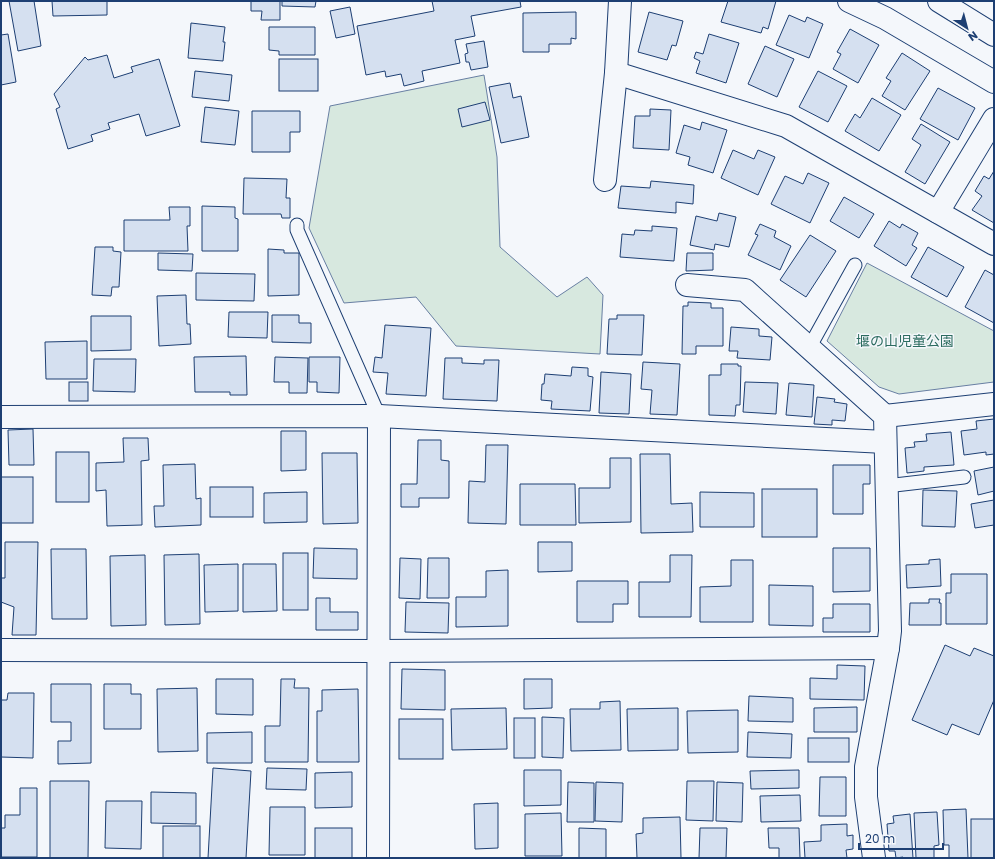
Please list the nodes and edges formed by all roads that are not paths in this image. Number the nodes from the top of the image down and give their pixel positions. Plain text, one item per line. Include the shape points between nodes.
1 (620, 1) edge
2 (849, 1) edge
3 (939, 1) edge
4 (994, 35) edge
5 (616, 73) junction
6 (994, 82) edge
7 (994, 119) edge
8 (605, 180) dead end
9 (938, 212) junction
10 (297, 225) dead end
11 (994, 244) edge
12 (855, 265) dead end
13 (687, 285) dead end
14 (809, 348) junction
15 (994, 404) edge
16 (379, 416) junction
17 (885, 416) junction
18 (1, 417) edge
19 (885, 442) junction
20 (964, 477) dead end
21 (886, 486) junction
22 (888, 648) junction
23 (1, 650) edge
24 (379, 651) junction
25 (378, 858) edge
26 (874, 858) edge

1 - 5 street
2 - 6 street via 885,18
3 - 4 street
5 - 8 street
5 - 9 street via 786,126
7 - 9 street
9 - 11 street
10 - 16 lane
12 - 14 lane
13 - 14 street via 745,290
14 - 17 street
15 - 17 street
16 - 18 street
16 - 19 street
16 - 24 street
17 - 19 street
19 - 21 street
20 - 21 lane
21 - 22 street via 890,631
22 - 24 street
22 - 26 street via 866,767 866,797
23 - 24 street
24 - 25 street

